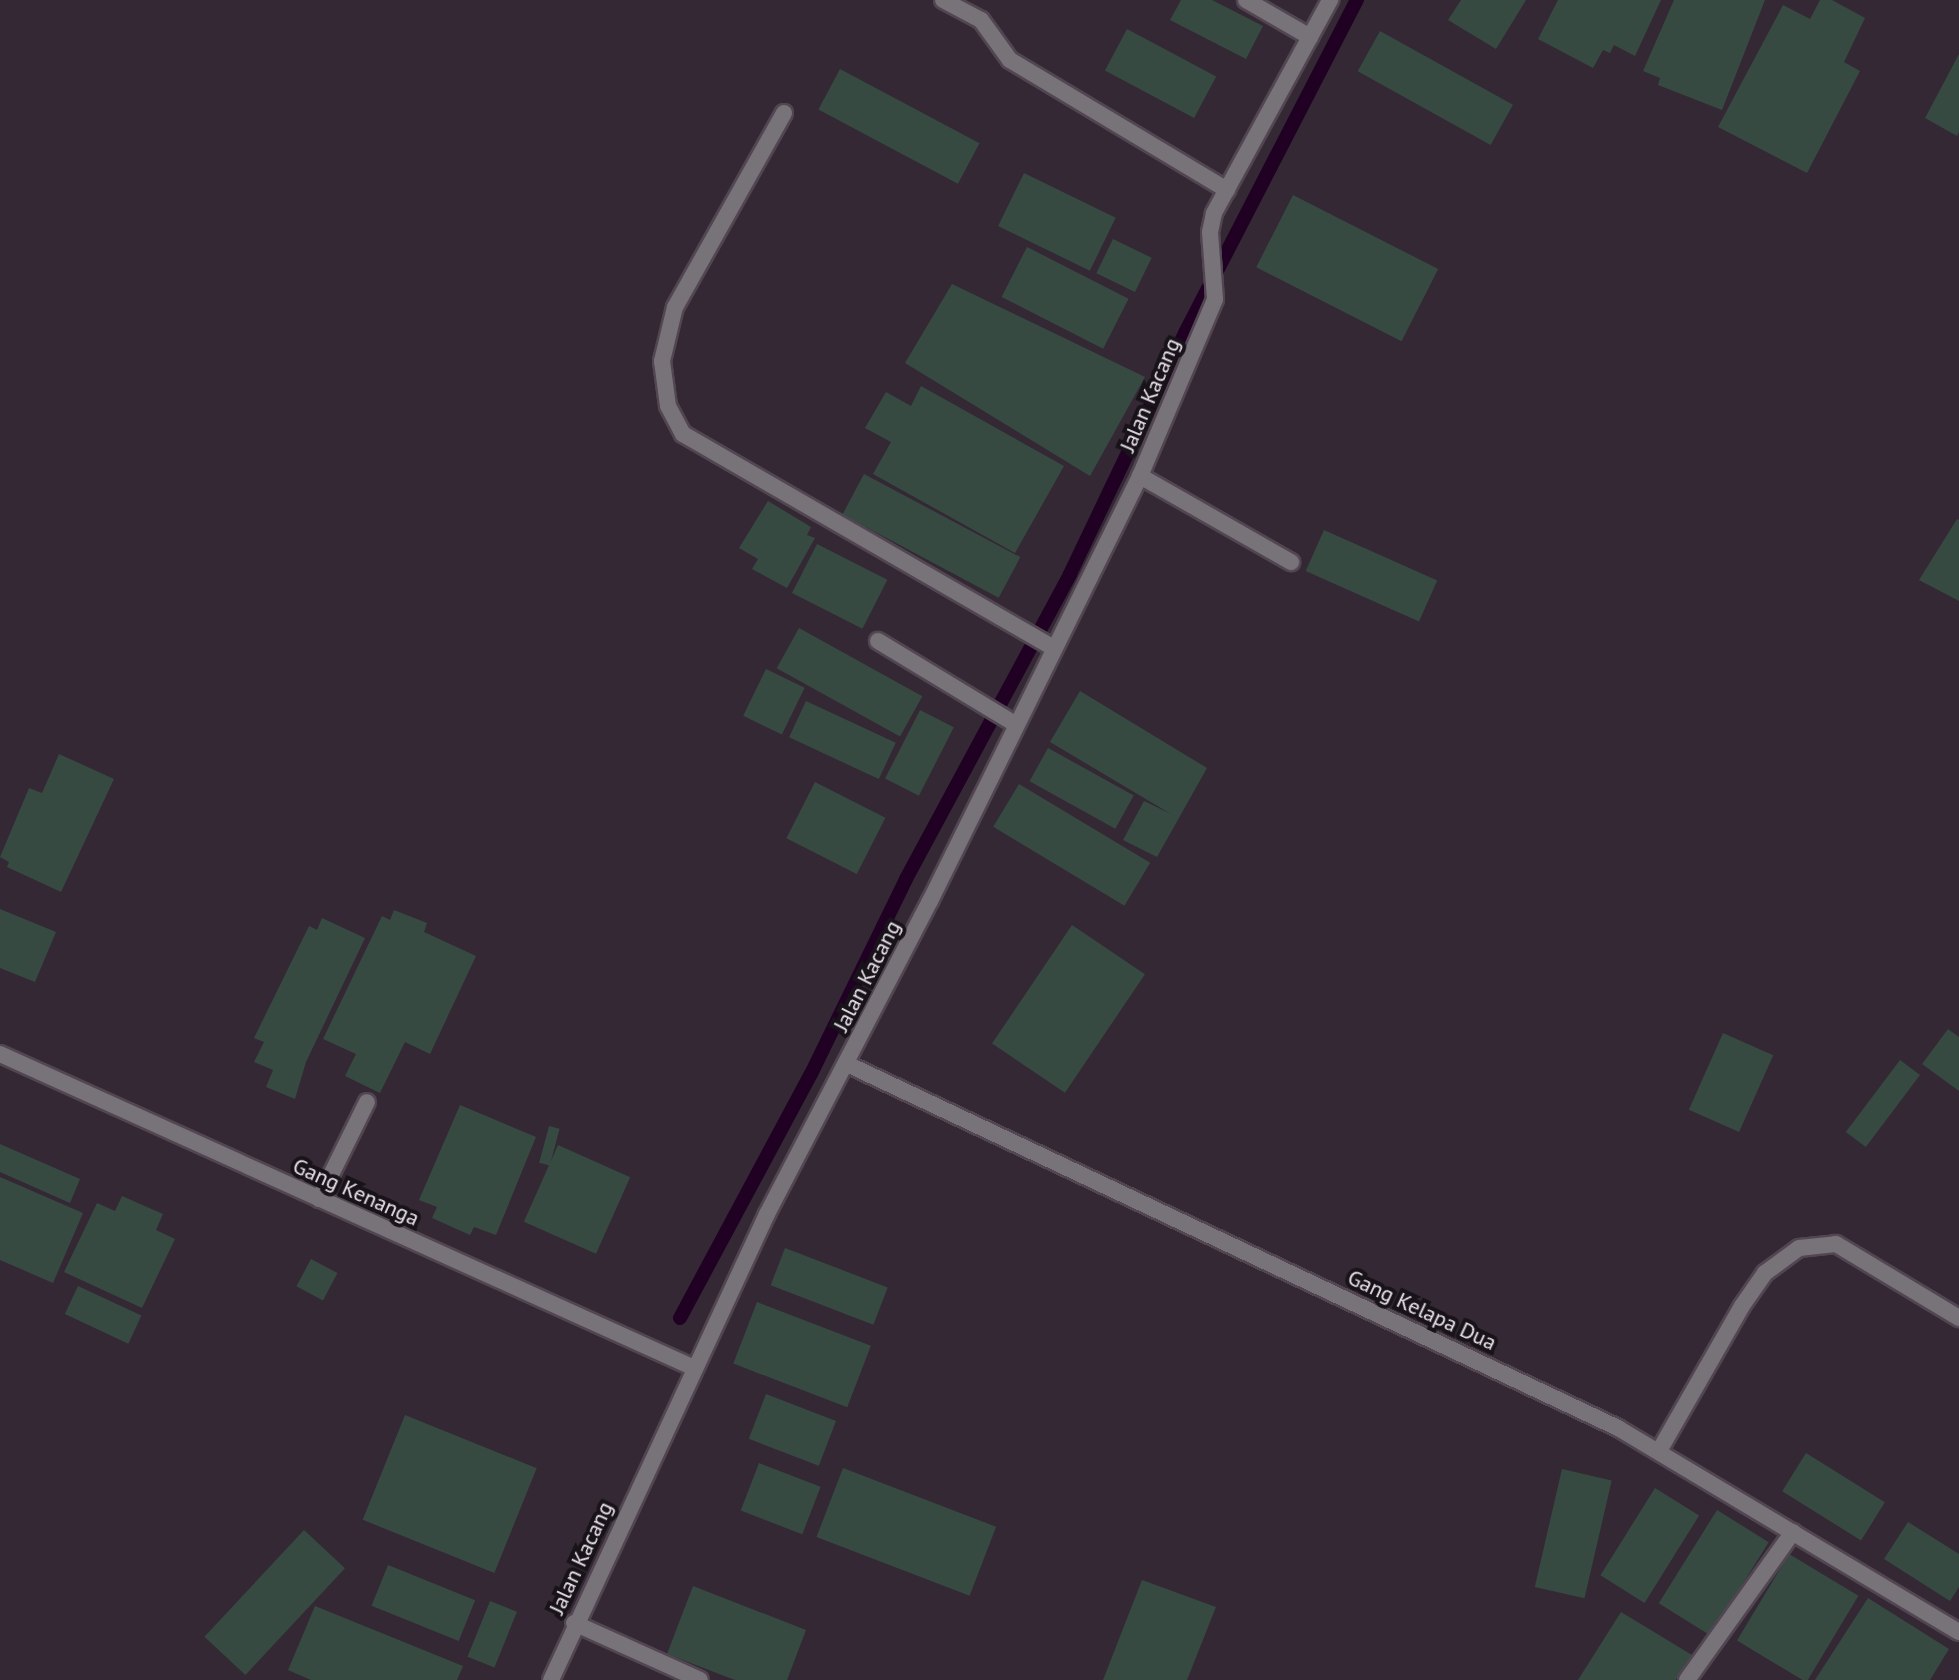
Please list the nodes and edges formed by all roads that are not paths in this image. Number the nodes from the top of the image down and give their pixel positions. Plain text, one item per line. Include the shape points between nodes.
1 (943, 0) edge
2 (1246, 0) edge
3 (1330, 0) edge
4 (1310, 37) junction
5 (784, 113) dead end
6 (1227, 190) junction
7 (1140, 476) junction
8 (1291, 562) dead end
9 (878, 641) dead end
10 (1044, 643) junction
11 (1009, 720) junction
12 (0, 1054) edge
13 (847, 1064) junction
14 (367, 1102) dead end
15 (319, 1199) junction
16 (1959, 1318) edge
17 (694, 1368) junction
18 (1659, 1451) junction
19 (1793, 1532) junction
20 (574, 1623) junction
21 (1959, 1632) edge
22 (551, 1680) edge
23 (700, 1680) edge
24 (1687, 1680) edge

1 - 6 street via 981,20 1010,60
2 - 4 street
3 - 4 street
4 - 6 street
5 - 10 street via 675,307 662,361 668,406 683,434
6 - 7 street, Jalan Kacang via 1214,213 1216,289
7 - 8 street
7 - 10 street, Jalan Kacang
9 - 11 street
10 - 11 street, Jalan Kacang
11 - 13 street, Jalan Kacang
12 - 15 street, Gang Kenanga
13 - 17 street, Jalan Kacang via 767,1214
13 - 18 street, Gang Kelapa Dua
14 - 15 street
15 - 17 street, Gang Kenanga
16 - 18 street via 1836,1244 1799,1248 1765,1273 1742,1306
17 - 20 street, Jalan Kacang
18 - 19 street, Gang Kelapa Dua
19 - 21 street, Gang Kelapa Dua
19 - 24 street
20 - 22 street, Jalan Kacang
20 - 23 street

